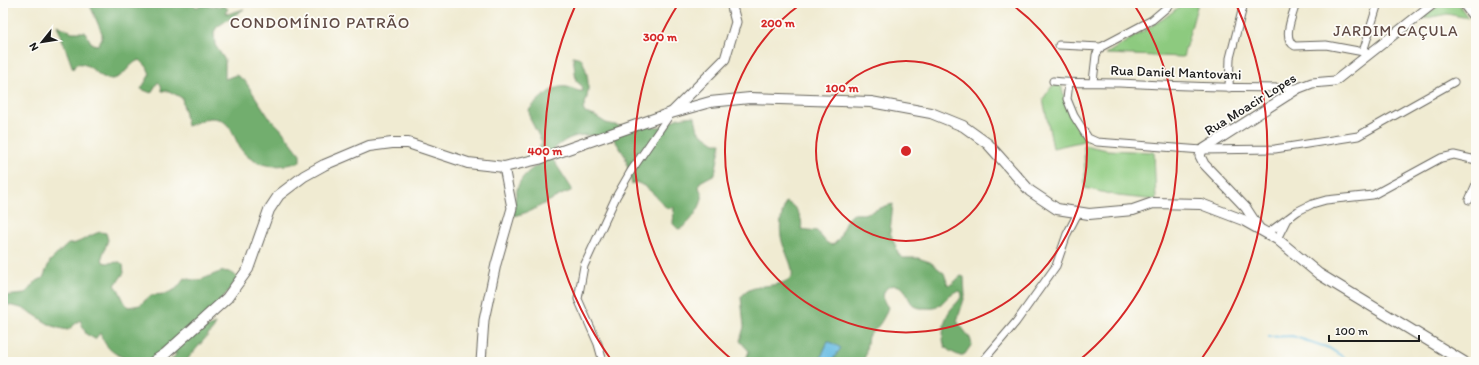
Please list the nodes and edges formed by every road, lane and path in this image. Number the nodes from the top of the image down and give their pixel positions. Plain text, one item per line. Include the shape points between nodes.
1 (731, 3) edge
2 (1172, 3) edge
3 (1244, 3) edge
4 (1296, 3) edge
5 (1378, 3) edge
6 (1434, 3) edge
7 (1462, 3) edge
8 (1476, 18) edge
9 (1059, 45) dead end
10 (1101, 47) junction
11 (1366, 53) junction
12 (1053, 81) dead end
13 (1094, 82) junction
14 (1454, 82) dead end
15 (1069, 83) junction
16 (1229, 88) junction
17 (1299, 88) junction
18 (671, 113) junction
19 (1202, 150) junction
20 (1476, 160) edge
21 (504, 167) junction
22 (1476, 184) edge
23 (1469, 200) dead end
24 (1246, 208) junction
25 (1078, 213) junction
26 (1288, 218) junction
27 (1243, 220) junction
28 (1263, 231) junction
29 (1277, 239) junction
30 (153, 362) edge
31 (481, 362) edge
32 (603, 362) edge
33 (982, 362) edge
34 (1464, 362) edge

1 - 18 street via 736,22 725,59
2 - 10 street via 1152,20
3 - 16 street via 1230,58
4 - 11 street via 1289,32 1290,44 1326,45
5 - 11 street
6 - 11 street, Rua Moacir Lopes
7 - 8 street via 1471,16
9 - 10 street
10 - 13 street via 1096,55
11 - 17 street, Rua Moacir Lopes via 1335,81 1312,82
12 - 15 street, Rua Daniel Mantovani
13 - 15 street, Rua Daniel Mantovani
13 - 16 street, Rua Daniel Mantovani
14 - 19 street via 1358,136 1275,149
15 - 19 street via 1067,99 1088,138 1097,142
16 - 17 street, Rua Daniel Mantovani
17 - 19 street, Rua Moacir Lopes
18 - 21 main road via 539,159
18 - 25 main road via 710,102 750,98 871,102 931,113 963,126 988,144 1036,194 1057,208
18 - 32 street via 616,197 584,266 578,299
19 - 24 street, Rua Moacir Lopes via 1200,156 1204,164
20 - 26 street via 1454,155 1441,158 1374,195 1326,200 1312,204
21 - 30 main road via 468,163 408,143 392,142 369,146 317,168 279,195 269,210 248,269 227,298
21 - 31 street via 512,208 484,320
22 - 23 street
24 - 27 street
24 - 28 street, Rua Moacir Lopes
25 - 27 main road via 1133,210 1153,203 1201,204
25 - 33 street via 1067,234 1056,266 1016,322
26 - 28 street
26 - 29 street
27 - 28 main road
28 - 29 main road
29 - 34 main road via 1319,274

